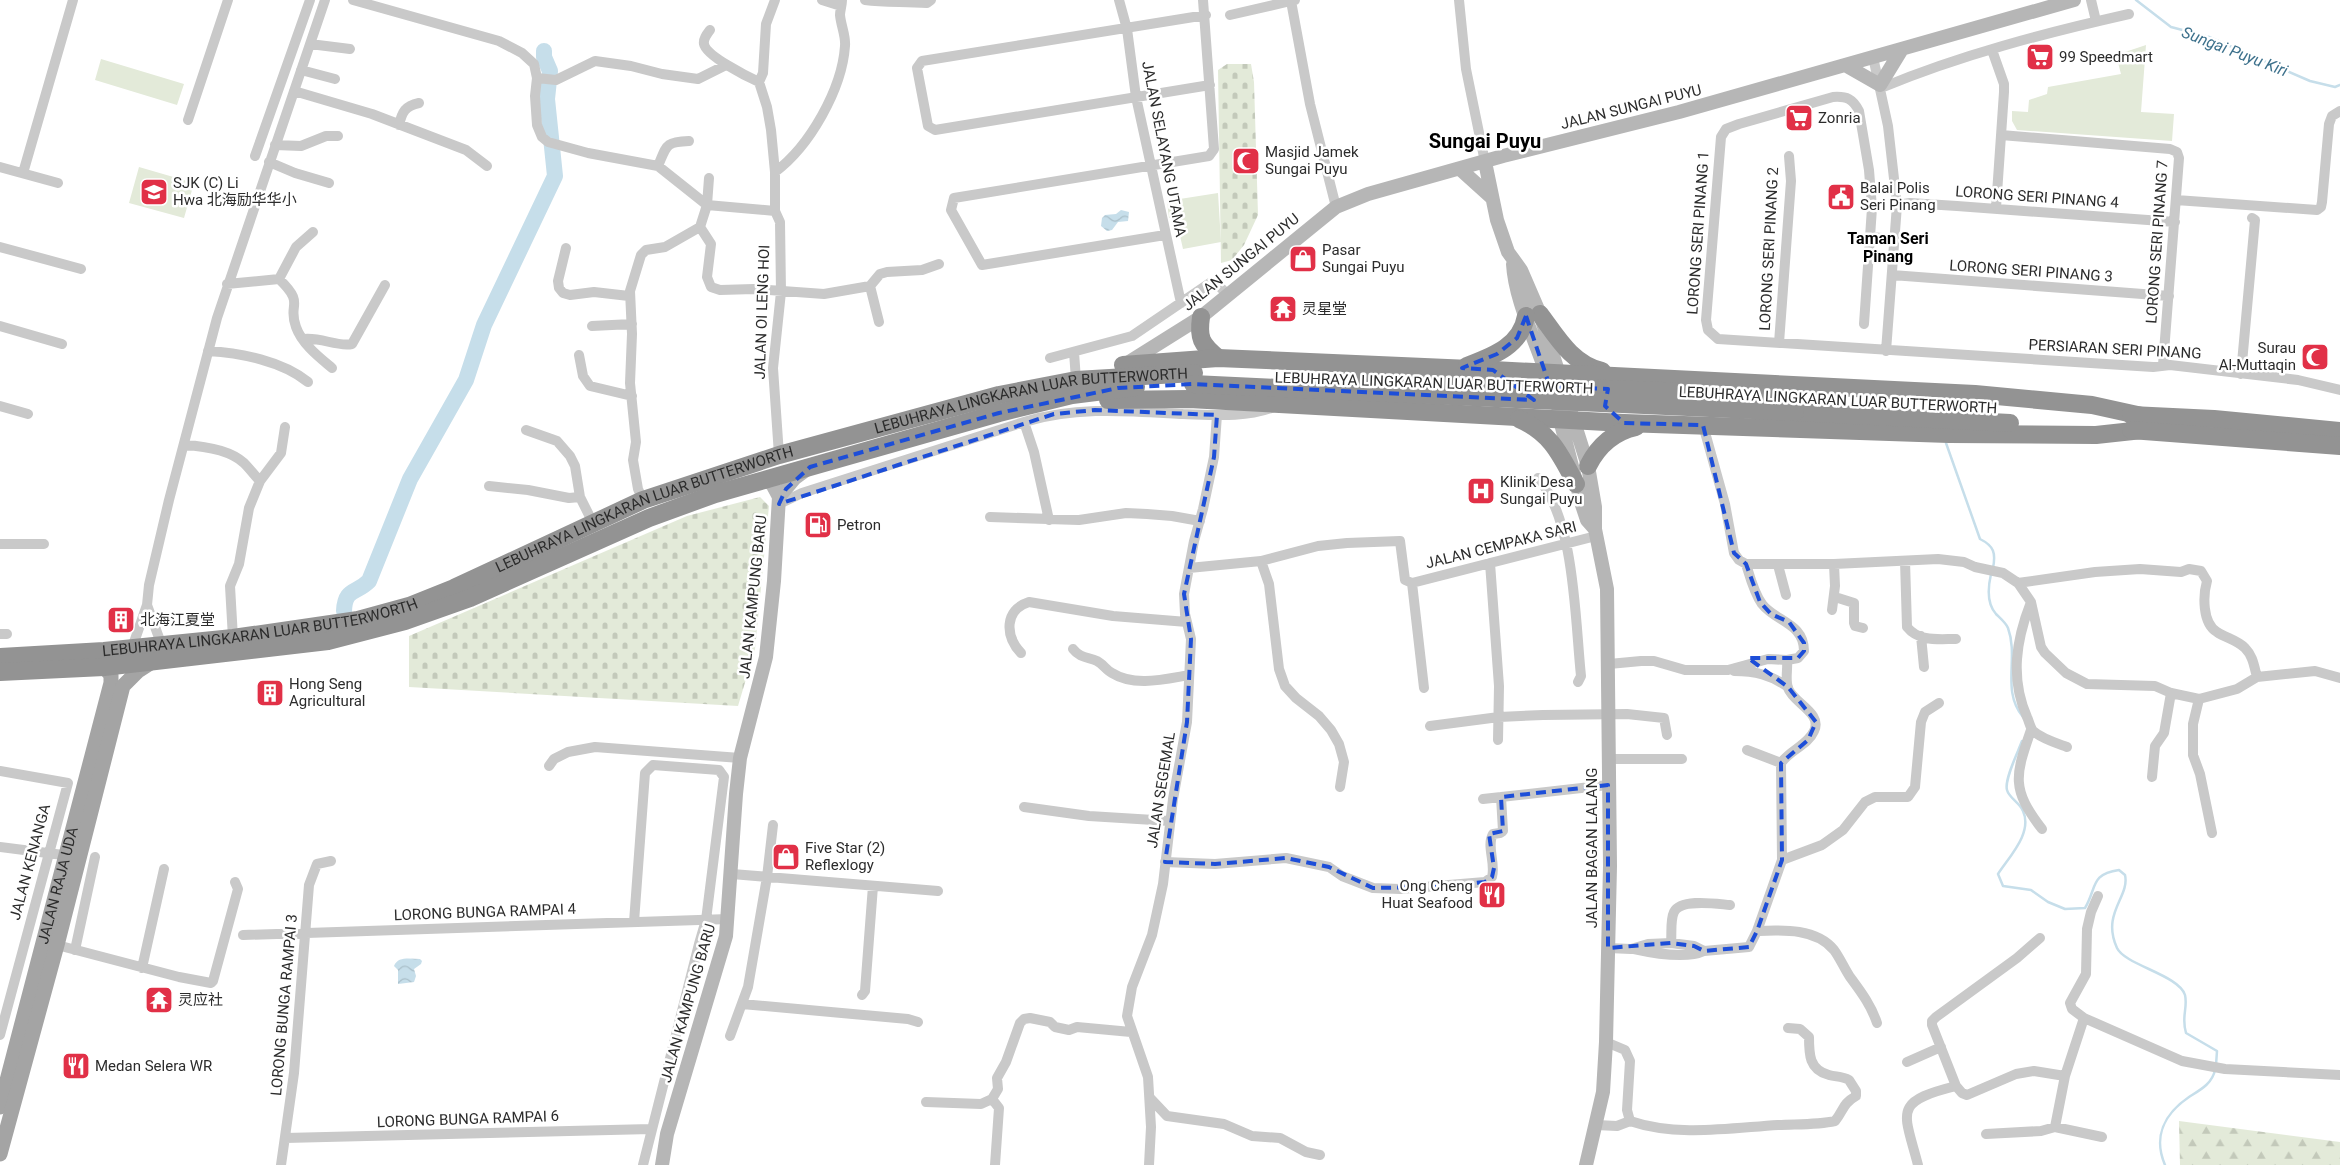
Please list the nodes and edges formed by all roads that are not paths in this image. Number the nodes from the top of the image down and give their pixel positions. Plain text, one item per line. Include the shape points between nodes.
1 (73, 0) edge
2 (228, 0) edge
3 (310, 0) edge
4 (325, 0) edge
5 (353, 0) edge
6 (775, 0) edge
7 (822, 0) edge
8 (865, 0) edge
9 (931, 0) edge
10 (1119, 0) edge
11 (1204, 0) edge
12 (1293, 0) edge
13 (1459, 0) edge
14 (2074, 0) edge
15 (2090, 0) edge
16 (842, 3) edge
17 (2036, 6) edge
18 (2129, 14) dead end
19 (1206, 15) junction
20 (1230, 15) dead end
21 (2096, 21) junction
22 (1127, 29) junction
23 (710, 30) dead end
24 (310, 44) junction
25 (350, 49) dead end
26 (1902, 49) junction
27 (1992, 50) junction
28 (1873, 57) junction
29 (726, 65) junction
30 (1845, 65) junction
31 (301, 70) junction
32 (539, 78) junction
33 (335, 79) dead end
34 (759, 82) junction
35 (1210, 85) junction
36 (1881, 86) junction
37 (294, 91) junction
38 (1136, 97) junction
39 (419, 103) dead end
40 (2340, 111) edge
41 (188, 120) dead end
42 (399, 125) junction
43 (2001, 135) junction
44 (338, 136) dead end
45 (689, 141) dead end
46 (274, 145) junction
47 (255, 156) dead end
48 (1503, 156) junction
49 (1789, 156) dead end
50 (269, 162) junction
51 (1486, 162) junction
52 (487, 166) dead end
53 (658, 166) junction
54 (1151, 166) junction
55 (0, 167) edge
56 (1460, 169) junction
57 (775, 172) junction
58 (23, 173) junction
59 (709, 178) dead end
60 (58, 183) dead end
61 (329, 183) dead end
62 (1492, 197) junction
63 (2176, 200) junction
64 (706, 205) junction
65 (1897, 205) junction
66 (1336, 206) junction
67 (1996, 208) junction
68 (775, 211) junction
69 (2252, 218) dead end
70 (2175, 222) junction
71 (700, 227) junction
72 (313, 232) dead end
73 (1166, 235) junction
74 (1870, 237) junction
75 (1894, 239) junction
76 (0, 247) edge
77 (566, 248) dead end
78 (939, 264) dead end
79 (81, 269) dead end
80 (1892, 276) junction
81 (279, 279) junction
82 (227, 284) junction
83 (384, 285) dead end
84 (870, 286) junction
85 (781, 292) junction
86 (1228, 295) junction
87 (629, 296) junction
88 (2169, 296) junction
89 (1181, 303) junction
90 (1533, 315) junction
91 (1201, 317) junction
92 (879, 322) dead end
93 (632, 324) junction
94 (1864, 324) dead end
95 (0, 326) edge
96 (592, 326) dead end
97 (1708, 330) joint
98 (304, 339) junction
99 (1779, 342) junction
100 (62, 344) dead end
101 (208, 350) junction
102 (1886, 351) junction
103 (1074, 352) junction
104 (579, 355) dead end
105 (1050, 358) dead end
106 (1218, 358) junction
107 (1125, 364) junction
108 (2163, 365) junction
109 (332, 368) dead end
110 (1462, 368) junction
111 (1493, 370) junction
112 (1552, 373) junction
113 (2241, 374) junction
114 (1625, 377) junction
115 (1082, 379) junction
116 (1194, 379) junction
117 (308, 382) dead end
118 (2340, 390) edge
119 (632, 396) junction
120 (1283, 404) junction
121 (1035, 405) junction
122 (0, 406) edge
123 (28, 414) dead end
124 (1217, 415) junction
125 (1503, 415) junction
126 (1566, 420) junction
127 (1024, 422) junction
128 (1624, 423) junction
129 (1651, 423) junction
130 (2142, 423) junction
131 (1703, 425) junction
132 (285, 427) dead end
133 (526, 430) dead end
134 (2340, 430) edge
135 (184, 444) junction
136 (2340, 446) edge
137 (779, 455) junction
138 (1588, 466) junction
139 (810, 467) junction
140 (1538, 478) dead end
141 (764, 480) junction
142 (260, 482) junction
143 (1576, 484) junction
144 (489, 486) dead end
145 (580, 497) junction
146 (643, 500) junction
147 (779, 501) junction
148 (990, 517) dead end
149 (1049, 520) junction
150 (1200, 521) junction
151 (593, 523) junction
152 (1595, 533) junction
153 (1567, 543) junction
154 (0, 544) edge
155 (44, 544) dead end
156 (1905, 561) junction
157 (1262, 562) junction
158 (1490, 564) junction
159 (1746, 564) junction
160 (1834, 564) junction
161 (1778, 565) junction
162 (1189, 568) junction
163 (1412, 583) junction
164 (2018, 584) junction
165 (1786, 595) dead end
166 (1834, 597) junction
167 (2031, 602) junction
168 (147, 605) junction
169 (1832, 610) dead end
170 (1187, 622) junction
171 (1862, 628) dead end
172 (1921, 636) junction
173 (233, 638) junction
174 (1956, 638) dead end
175 (162, 646) junction
176 (132, 648) junction
177 (1074, 649) dead end
178 (1021, 653) dead end
179 (0, 657) edge
180 (1788, 660) junction
181 (152, 662) junction
182 (1609, 664) junction
183 (104, 667) junction
184 (1924, 667) dead end
185 (1728, 670) junction
186 (0, 672) edge
187 (1189, 675) junction
188 (2257, 677) junction
189 (2340, 678) edge
190 (0, 680) edge
191 (1578, 682) dead end
192 (1424, 688) dead end
193 (1788, 688) junction
194 (2170, 693) junction
195 (2199, 699) junction
196 (1939, 703) dead end
197 (1608, 713) junction
198 (1499, 717) junction
199 (1430, 726) dead end
200 (2032, 730) junction
201 (1667, 735) dead end
202 (1498, 740) dead end
203 (2067, 747) dead end
204 (1747, 750) dead end
205 (720, 756) junction
206 (740, 758) junction
207 (1608, 759) junction
208 (1682, 760) dead end
209 (1781, 763) junction
210 (549, 766) dead end
211 (0, 771) edge
212 (721, 773) junction
213 (2152, 777) dead end
214 (1608, 785) junction
215 (1340, 787) dead end
216 (1501, 797) junction
217 (1483, 799) dead end
218 (1024, 807) dead end
219 (1170, 821) junction
220 (773, 825) dead end
221 (2042, 829) dead end
222 (2212, 833) dead end
223 (0, 847) edge
224 (48, 853) junction
225 (73, 856) junction
226 (95, 857) dead end
227 (1782, 860) junction
228 (331, 862) dead end
229 (1165, 862) junction
230 (164, 869) dead end
231 (732, 874) junction
232 (767, 877) junction
233 (235, 882) dead end
234 (873, 886) junction
235 (938, 891) dead end
236 (2098, 896) dead end
237 (1730, 905) dead end
238 (729, 919) junction
239 (706, 920) junction
240 (634, 922) junction
241 (1757, 931) junction
242 (307, 933) junction
243 (243, 936) dead end
244 (2040, 938) dead end
245 (1672, 943) junction
246 (56, 945) junction
247 (1608, 948) junction
248 (1631, 949) junction
249 (75, 950) junction
250 (1704, 951) junction
251 (142, 968) junction
252 (862, 995) dead end
253 (742, 1004) junction
254 (2084, 1018) junction
255 (918, 1022) dead end
256 (1877, 1023) dead end
257 (1788, 1028) dead end
258 (1131, 1032) junction
259 (0, 1035) edge
260 (730, 1036) dead end
261 (1606, 1042) junction
262 (1941, 1048) junction
263 (1907, 1062) dead end
264 (2340, 1075) edge
265 (2066, 1076) junction
266 (1956, 1086) junction
267 (1150, 1098) junction
268 (992, 1099) junction
269 (926, 1102) dead end
270 (0, 1107) edge
271 (1167, 1116) junction
272 (1630, 1121) junction
273 (1596, 1125) junction
274 (1151, 1127) junction
275 (2055, 1127) junction
276 (651, 1129) junction
277 (1986, 1134) dead end
278 (2102, 1136) dead end
279 (285, 1138) junction
280 (0, 1154) edge
281 (1320, 1155) dead end
282 (281, 1165) edge
283 (643, 1165) edge
284 (662, 1165) edge
285 (995, 1165) edge
286 (1149, 1165) edge
287 (1586, 1165) edge
288 (1918, 1165) edge

1 - 58 street
2 - 41 street
3 - 47 street
4 - 24 street
5 - 32 street via 506,44 534,64
6 - 34 street via 766,24 763,73
7 - 16 street
8 - 9 street via 888,4 894,0 926,3
10 - 22 street, JALAN SELAYANG UTAMA
11 - 19 street
12 - 20 street
12 - 66 street via 1310,104
13 - 51 street via 1466,69
14 - 17 main road, JALAN SUNGAI PUYU
15 - 21 street
16 - 57 street via 840,15 846,43 842,70 828,102 799,151
17 - 26 main road, JALAN SUNGAI PUYU
18 - 21 street
19 - 22 street
19 - 35 street
21 - 27 street
22 - 38 street, JALAN SELAYANG UTAMA
22 - 38 street via 922,61 917,68 928,126 935,130
23 - 29 street via 704,41 705,48
24 - 25 street
24 - 31 street
26 - 28 main road, JALAN SUNGAI PUYU
26 - 36 main road
27 - 36 street
27 - 43 street via 2004,84
28 - 30 main road, JALAN SUNGAI PUYU
28 - 36 street
29 - 32 street via 698,79 595,61 556,80
29 - 34 street
30 - 36 main road
30 - 48 main road, JALAN SUNGAI PUYU via 1688,110
31 - 33 street
31 - 37 street
32 - 53 street via 535,96 537,125 548,142
34 - 57 street, JALAN OI LENG HOI via 767,107
35 - 38 street
35 - 54 street via 1214,149 1209,156
36 - 65 street
37 - 42 street
37 - 46 street
38 - 54 street, JALAN SELAYANG UTAMA
39 - 42 street via 402,111
40 - 63 street via 2332,116 2329,124 2322,202 2317,210
42 - 52 street via 466,150
43 - 63 street, LORONG SERI PINANG 7 via 2170,148 2180,158
43 - 67 street
44 - 46 street via 326,136 301,146
45 - 53 street via 668,145
46 - 50 street
48 - 51 main road, JALAN SUNGAI PUYU
48 - 62 main road via 1495,174
49 - 99 street, LORONG SERI PINANG 2 via 1791,182
50 - 61 street
50 - 82 street
51 - 56 main road, JALAN SUNGAI PUYU
51 - 62 main road, JALAN BAGAN LALANG
53 - 64 street
54 - 73 street, JALAN SELAYANG UTAMA
54 - 73 street via 954,198 951,210 979,263 987,265
55 - 58 street
56 - 62 main road
56 - 66 main road, JALAN SUNGAI PUYU
57 - 68 street, JALAN OI LENG HOI
58 - 60 street
59 - 64 street
62 - 90 main road, JALAN BAGAN LALANG via 1513,260 1514,274
63 - 70 street, LORONG SERI PINANG 7
64 - 68 street
64 - 71 street
65 - 67 street, LORONG SERI PINANG 4
65 - 75 street
66 - 86 main road, JALAN SUNGAI PUYU
67 - 70 street, LORONG SERI PINANG 4
68 - 85 street, JALAN OI LENG HOI via 780,222
69 - 113 street via 2255,220
70 - 88 street, LORONG SERI PINANG 7
71 - 85 street via 711,244 707,276 711,287
71 - 87 street via 665,247 646,250 641,255
72 - 81 street via 296,247
73 - 89 street, JALAN SELAYANG UTAMA
74 - 75 street
74 - 94 street
74 - 97 street, LORONG SERI PINANG 1 via 1869,170 1855,103 1843,96 1726,129 1721,138 1706,320
75 - 80 street
76 - 79 street
77 - 87 street via 558,281 564,292 570,295 594,292
78 - 84 street via 929,269 880,274
80 - 88 street, LORONG SERI PINANG 3
80 - 102 street
81 - 82 street
81 - 98 street via 293,294 296,329
82 - 101 street
83 - 98 street via 352,344
84 - 85 street via 824,294
84 - 92 street
85 - 137 street, JALAN OI LENG HOI via 773,368
86 - 89 street via 1210,283
86 - 91 main road, JALAN SUNGAI PUYU
87 - 93 street
88 - 108 street, LORONG SERI PINANG 7
89 - 103 street via 1132,336
90 - 110 highway via 1524,329 1497,354
90 - 112 main road, JALAN BAGAN LALANG
90 - 114 highway via 1582,364
91 - 106 highway via 1199,333 1205,348
91 - 107 main road, JALAN SUNGAI PUYU
93 - 96 street
93 - 119 street
95 - 100 street
97 - 99 street, PERSIARAN SERI PINANG via 1718,339
98 - 109 street via 313,352
99 - 102 street, PERSIARAN SERI PINANG
101 - 117 street via 235,354 294,371
101 - 135 street
102 - 108 street, PERSIARAN SERI PINANG via 2153,367
103 - 105 street
103 - 115 street
104 - 119 street via 583,376 590,386
106 - 107 highway
106 - 110 highway
107 - 115 highway
108 - 113 street, PERSIARAN SERI PINANG
110 - 111 highway
111 - 112 highway
111 - 125 highway via 1515,384 1517,392 1515,401
112 - 114 highway
112 - 126 main road, JALAN BAGAN LALANG
113 - 118 street, PERSIARAN SERI PINANG via 2298,380
114 - 128 highway via 1612,384 1604,397 1604,406 1609,414
114 - 130 highway via 1975,394 2092,405
115 - 116 highway, LEBUHRAYA LINGKARAN LUAR BUTTERWORTH
115 - 137 highway, LEBUHRAYA LINGKARAN LUAR BUTTERWORTH via 999,396
116 - 121 highway, LEBUHRAYA LINGKARAN LUAR BUTTERWORTH via 1072,395
116 - 130 highway, LEBUHRAYA LINGKARAN LUAR BUTTERWORTH, bridge via 1794,404
119 - 146 street via 636,442 633,460
120 - 121 highway via 1189,399
120 - 124 street via 1262,412
120 - 125 highway
121 - 139 highway, LEBUHRAYA LINGKARAN LUAR BUTTERWORTH
122 - 123 street
124 - 127 street via 1095,410 1054,414
124 - 150 street, JALAN SEGEMAL via 1214,457
125 - 126 highway
125 - 143 highway via 1541,431 1554,444
126 - 128 highway
126 - 138 main road, JALAN BAGAN LALANG
126 - 143 main road, JALAN BAGAN LALANG
127 - 147 street
127 - 149 street
128 - 129 highway
129 - 131 highway
129 - 138 highway via 1613,435
130 - 131 highway via 2096,435
130 - 134 highway, LEBUHRAYA LINGKARAN LUAR BUTTERWORTH via 2214,419
130 - 136 highway, LEBUHRAYA LINGKARAN LUAR BUTTERWORTH
131 - 159 street via 1725,504 1734,553
132 - 142 street via 281,454
133 - 145 street via 557,441 570,456
135 - 142 street via 230,455 243,462
135 - 168 street
137 - 146 highway, LEBUHRAYA LINGKARAN LUAR BUTTERWORTH
138 - 152 main road, JALAN BAGAN LALANG via 1596,507
139 - 141 highway, LEBUHRAYA LINGKARAN LUAR BUTTERWORTH
139 - 147 main road, JALAN KAMPUNG BARU via 795,478
140 - 153 street via 1554,501
141 - 147 main road, JALAN KAMPUNG BARU via 772,484
141 - 181 highway, LEBUHRAYA LINGKARAN LUAR BUTTERWORTH via 649,518 470,598 405,621 328,641
142 - 173 street via 249,508 239,564 230,586
143 - 152 main road, JALAN BAGAN LALANG via 1586,520
144 - 145 street
145 - 151 street
146 - 151 highway, LEBUHRAYA LINGKARAN LUAR BUTTERWORTH
147 - 206 main road, JALAN KAMPUNG BARU via 766,657
148 - 149 street
149 - 150 street via 1080,520 1126,513
150 - 162 street, JALAN SEGEMAL
151 - 173 highway, LEBUHRAYA LINGKARAN LUAR BUTTERWORTH via 409,606 350,621
152 - 153 street, JALAN CEMPAKA SARI
152 - 182 main road, JALAN BAGAN LALANG via 1608,589
153 - 158 street, JALAN CEMPAKA SARI
153 - 191 street via 1581,676
154 - 155 street
156 - 160 street
156 - 164 street via 1952,560 2002,573
156 - 172 street via 1907,627
157 - 162 street
157 - 163 street via 1318,546 1400,541 1405,580
157 - 215 street via 1269,584 1285,686 1319,716 1339,744 1344,762
158 - 163 street, JALAN CEMPAKA SARI
158 - 198 street
159 - 161 street
159 - 180 street via 1760,602 1771,614 1789,622 1802,636 1804,651 1798,658
160 - 161 street
160 - 166 street
161 - 165 street
162 - 170 street, JALAN SEGEMAL via 1184,594
163 - 192 street
164 - 167 street
164 - 188 street via 2095,572 2202,570 2207,580 2204,605 2210,625 2245,648 2252,658
166 - 169 street
166 - 171 street via 1854,603 1854,623
167 - 194 street via 2041,647 2066,673 2087,684 2155,686
167 - 200 street via 2017,648 2016,676 2021,703
168 - 175 street
168 - 176 street
170 - 178 street via 1113,616 1029,602 1012,612 1010,623 1010,634
170 - 187 street, JALAN SEGEMAL via 1191,639
172 - 174 street via 1929,640
172 - 184 street
173 - 175 highway, LEBUHRAYA LINGKARAN LUAR BUTTERWORTH
175 - 176 highway, LEBUHRAYA LINGKARAN LUAR BUTTERWORTH
176 - 179 highway, LEBUHRAYA LINGKARAN LUAR BUTTERWORTH
177 - 187 street via 1078,655 1102,664 1111,673 1132,680 1162,680
180 - 185 street via 1768,659
180 - 193 street
181 - 183 highway, LEBUHRAYA LINGKARAN LUAR BUTTERWORTH
181 - 225 main road, JALAN RAJA UDA via 122,686
182 - 185 street via 1641,660 1684,670
182 - 197 main road, JALAN BAGAN LALANG
183 - 186 highway, LEBUHRAYA LINGKARAN LUAR BUTTERWORTH
183 - 190 street via 91,675
183 - 225 main road, JALAN RAJA UDA via 111,674 111,683
185 - 193 street via 1775,678
187 - 219 street, JALAN SEGEMAL via 1187,722
188 - 189 street via 2315,671
188 - 195 street via 2237,689
193 - 209 street via 1816,722 1808,740 1788,753
194 - 195 street
194 - 213 street via 2164,733 2154,746
195 - 222 street via 2193,724 2192,755 2200,774
196 - 227 street via 1925,712 1921,722 1915,787 1908,796 1875,797 1865,802 1843,830 1822,845
197 - 198 street
197 - 201 street via 1659,716 1667,724
197 - 207 main road, JALAN BAGAN LALANG
198 - 199 street
198 - 202 street
200 - 203 street
200 - 221 street via 2018,775 2020,796
204 - 209 street
205 - 206 street
205 - 210 street via 595,747 568,752 554,759
205 - 212 street
206 - 231 main road, JALAN KAMPUNG BARU
207 - 208 street
207 - 214 main road, JALAN BAGAN LALANG
209 - 227 street
211 - 224 street, JALAN KENANGA via 68,783
212 - 239 street
212 - 240 street via 653,765 645,773
214 - 216 street
214 - 247 main road, JALAN BAGAN LALANG
216 - 217 street
216 - 229 street via 1503,831 1492,834 1490,839 1494,868 1492,877 1485,882 1372,888 1329,867 1286,858 1215,864
218 - 219 street via 1089,816
219 - 229 street, JALAN SEGEMAL
220 - 232 street
223 - 224 street
224 - 225 street
224 - 259 street, JALAN KENANGA
225 - 246 main road, JALAN RAJA UDA
225 - 270 main road, JALAN RAJA UDA
226 - 249 street
227 - 241 street
228 - 242 street, LORONG BUNGA RAMPAI 3 via 317,864 312,873
229 - 258 street, JALAN SEGEMAL via 1152,935 1132,987 1127,1016
230 - 251 street
231 - 232 street
231 - 238 main road, JALAN KAMPUNG BARU
232 - 234 street
232 - 253 street via 748,987
233 - 251 street, JALAN RAJA UDA via 238,889 213,980 206,984
234 - 235 street
234 - 252 street via 865,991
236 - 254 street via 2087,929 2086,974 2070,1003 2072,1009
237 - 245 street via 1697,903 1680,906 1674,912
238 - 239 street, LORONG BUNGA RAMPAI 4
238 - 284 main road, JALAN KAMPUNG BARU via 719,966 668,1134
239 - 240 street, LORONG BUNGA RAMPAI 4
239 - 276 street
240 - 242 street, LORONG BUNGA RAMPAI 4
241 - 250 street via 1749,948
241 - 256 street via 1794,932 1824,941 1834,950 1870,1004
242 - 243 street, LORONG BUNGA RAMPAI 4
242 - 279 street, LORONG BUNGA RAMPAI 3
244 - 262 street via 1932,1021
245 - 248 street
245 - 250 street
246 - 249 street, JALAN RAJA UDA
246 - 280 main road, JALAN RAJA UDA
247 - 248 street
247 - 261 main road, JALAN BAGAN LALANG
248 - 250 street via 1650,953 1697,954
249 - 251 street, JALAN RAJA UDA
253 - 255 street via 908,1018
253 - 260 street
254 - 264 street via 2182,1061 2208,1067
254 - 265 street
257 - 272 street via 1800,1029 1810,1037 1810,1058 1816,1069 1849,1080 1856,1091 1856,1096 1841,1108 1836,1121 1712,1130 1666,1129
258 - 267 street, JALAN SEGEMAL via 1148,1077
258 - 268 street via 1068,1030 1055,1027 1050,1022 1024,1019 997,1078 998,1089
261 - 272 street via 1625,1050 1630,1061 1627,1110
261 - 273 main road, JALAN BAGAN LALANG via 1603,1092
262 - 263 street
262 - 266 street
265 - 266 street via 2034,1071 2016,1074 1968,1095
265 - 275 street
266 - 288 street via 1926,1096 1911,1104 1906,1111
267 - 271 street
267 - 274 street, JALAN SEGEMAL
268 - 269 street via 981,1104
268 - 285 street via 999,1108
271 - 274 street
271 - 281 street via 1224,1124 1252,1136 1280,1138 1306,1152
272 - 273 street via 1618,1126
273 - 287 main road, JALAN BAGAN LALANG
274 - 286 street, JALAN SEGEMAL
275 - 277 street via 2041,1131
275 - 278 street
276 - 279 street, LORONG BUNGA RAMPAI 6
276 - 283 street
279 - 282 street, LORONG BUNGA RAMPAI 3

